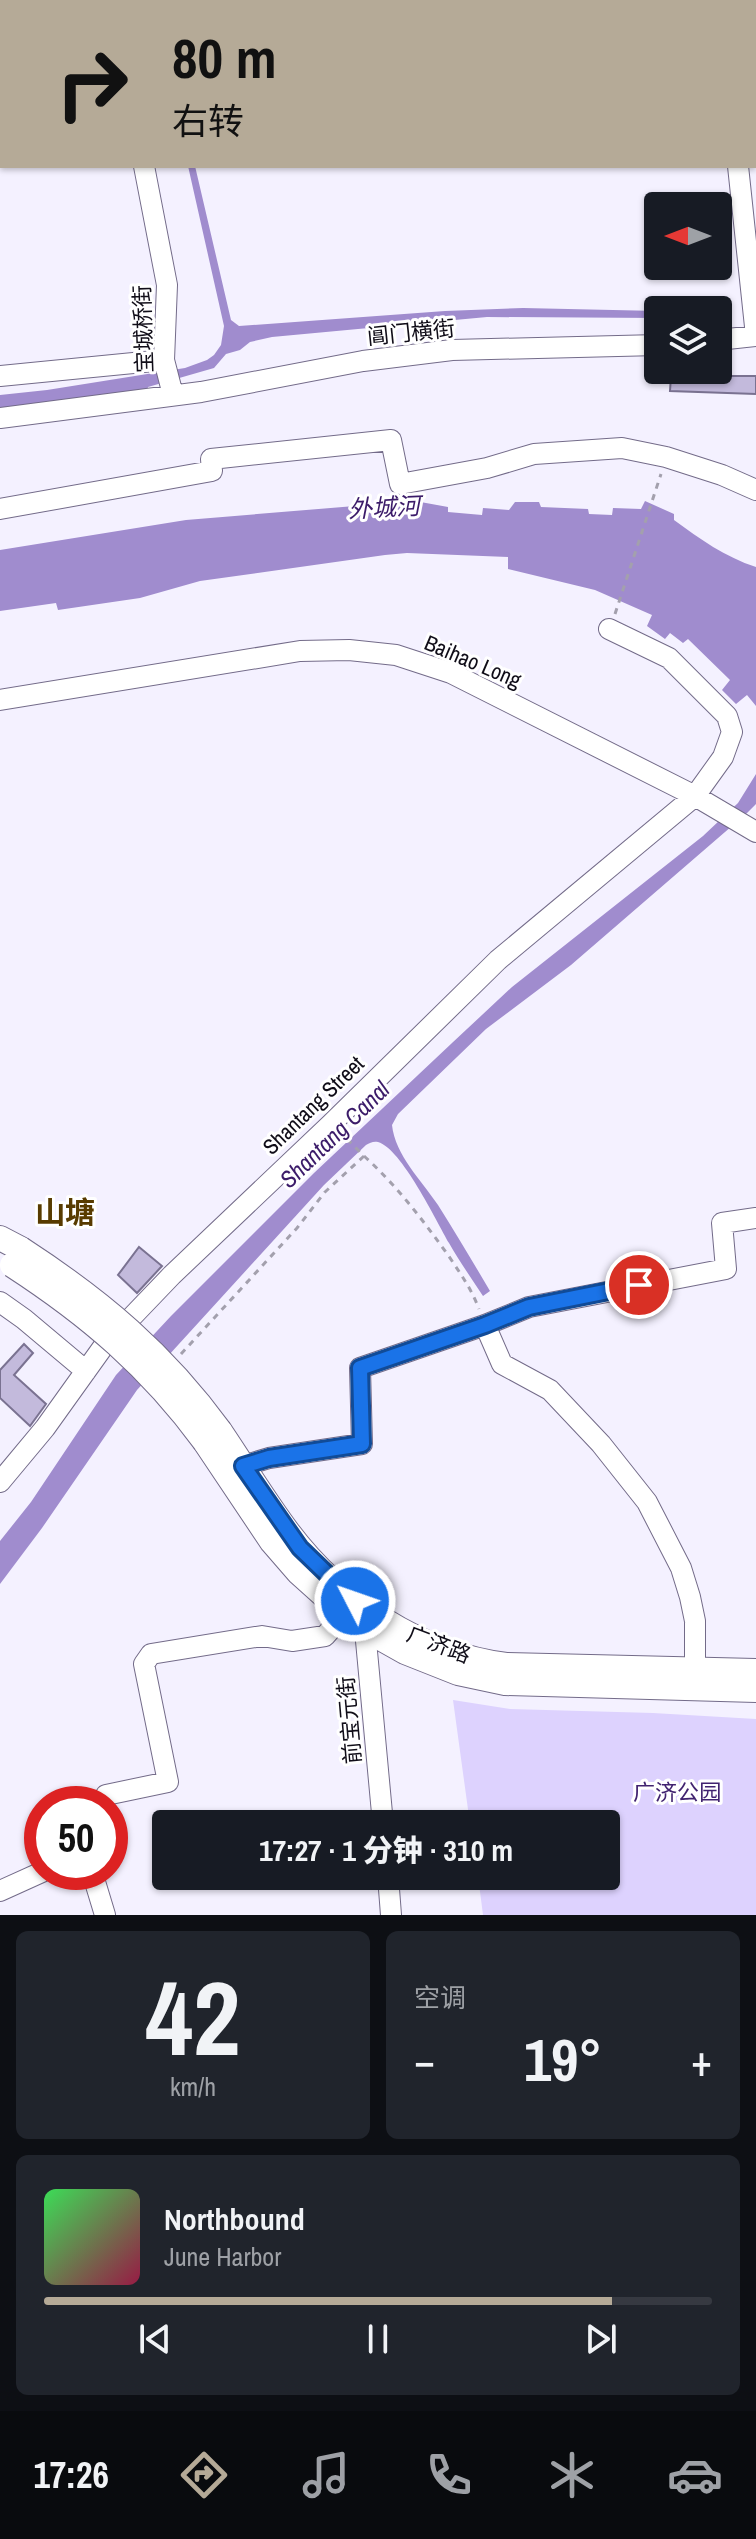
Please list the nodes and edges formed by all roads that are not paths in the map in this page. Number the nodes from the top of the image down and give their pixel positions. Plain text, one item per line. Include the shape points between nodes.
1 (144, 168) edge
2 (738, 168) edge
3 (750, 214) edge
4 (755, 323) edge
5 (732, 334) edge
6 (644, 345) edge
7 (0, 376) edge
8 (168, 377) junction
9 (0, 418) edge
10 (756, 490) edge
11 (0, 509) edge
12 (612, 621) road end
13 (0, 700) edge
14 (704, 801) junction
15 (752, 830) edge
16 (756, 1218) edge
17 (8, 1253) edge
18 (0, 1302) edge
19 (485, 1325) junction
20 (86, 1371) junction
21 (213, 1436) junction
22 (243, 1466) junction
23 (0, 1482) edge
24 (359, 1615) junction
25 (695, 1671) junction
26 (756, 1671) edge
27 (756, 1690) edge
28 (128, 1790) edge
29 (381, 1810) edge
30 (24, 1880) edge
31 (97, 1890) edge
32 (389, 1890) edge
33 (0, 1891) edge
34 (105, 1915) edge
35 (391, 1915) edge

1 - 8 street, 宝城桥街 via 167,285
2 - 3 street
3 - 4 street
4 - 5 street
6 - 8 street, 阊门横街 via 452,350
7 - 8 street
8 - 9 street
10 - 11 street via 666,457 622,448 534,454 400,484 391,440 211,459 212,471
12 - 14 street, Shantang Street via 669,658 727,716 732,732
13 - 14 street, Baihao Long via 300,651 396,655 451,673
14 - 15 street, Baihao Long
14 - 20 street, Shantang Street via 498,960 172,1275
16 - 19 street via 722,1223 726,1269 529,1307
17 - 21 main road, 广济路, bridge via 75,1285 134,1333 185,1385
18 - 20 street
19 - 22 street via 360,1368 362,1444
19 - 25 street via 502,1364 550,1390 647,1502 690,1597
20 - 23 street, Shantang Street
21 - 22 main road, 广济路
21 - 24 main road, 广济路 via 277,1548 310,1584
22 - 24 main road, 广济路 via 300,1548
24 - 25 main road, 广济路 via 489,1662
24 - 27 main road, 广济路 via 388,1644 496,1682
24 - 28 street via 325,1636 292,1641 262,1636 151,1654 144,1664 168,1782
24 - 29 street, 前宝元街
25 - 26 main road, 广济路
30 - 33 street
31 - 34 street
32 - 35 street

